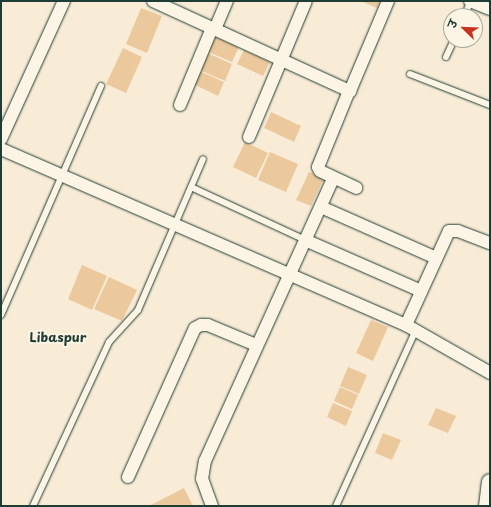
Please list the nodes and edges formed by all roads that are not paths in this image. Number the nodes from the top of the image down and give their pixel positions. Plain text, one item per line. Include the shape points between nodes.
1 (64, 1) edge
2 (153, 1) edge
3 (227, 1) edge
4 (306, 1) edge
5 (388, 1) edge
6 (470, 1) edge
7 (490, 9) edge
8 (214, 29) junction
9 (450, 48) edge
10 (446, 57) dead end
11 (281, 59) junction
12 (410, 74) dead end
13 (101, 86) dead end
14 (349, 91) junction
15 (180, 105) dead end
16 (490, 105) edge
17 (249, 137) dead end
18 (1, 139) edge
19 (1, 149) edge
20 (203, 159) dead end
21 (62, 176) junction
22 (331, 183) dead end
23 (191, 187) junction
24 (356, 188) dead end
25 (321, 207) junction
26 (175, 226) junction
27 (305, 240) junction
28 (490, 243) edge
29 (436, 258) junction
30 (288, 275) junction
31 (421, 291) junction
32 (1, 315) edge
33 (411, 328) junction
34 (256, 345) junction
35 (490, 374) edge
36 (128, 477) dead end
37 (490, 482) edge
38 (33, 506) edge
39 (212, 506) edge
40 (336, 506) edge
41 (488, 506) edge

1 - 18 street
2 - 8 street
3 - 8 street
4 - 11 street
5 - 14 street
6 - 7 street
8 - 11 street
8 - 15 street
9 - 10 lane
11 - 14 street
11 - 17 street
12 - 16 lane
13 - 21 lane
14 - 24 street via 318,167 320,171
19 - 21 street
20 - 23 lane
21 - 26 street
21 - 32 lane
22 - 25 street
23 - 26 lane
23 - 27 lane
25 - 27 street
25 - 29 street
26 - 30 street
26 - 38 lane via 136,314 109,342
27 - 30 street
27 - 31 street
28 - 29 street via 458,230 449,231
29 - 31 street
30 - 33 street
30 - 34 street
31 - 33 street
33 - 35 street
33 - 40 lane
34 - 36 street via 208,325 195,328
34 - 39 street via 205,461 202,479
37 - 41 street

